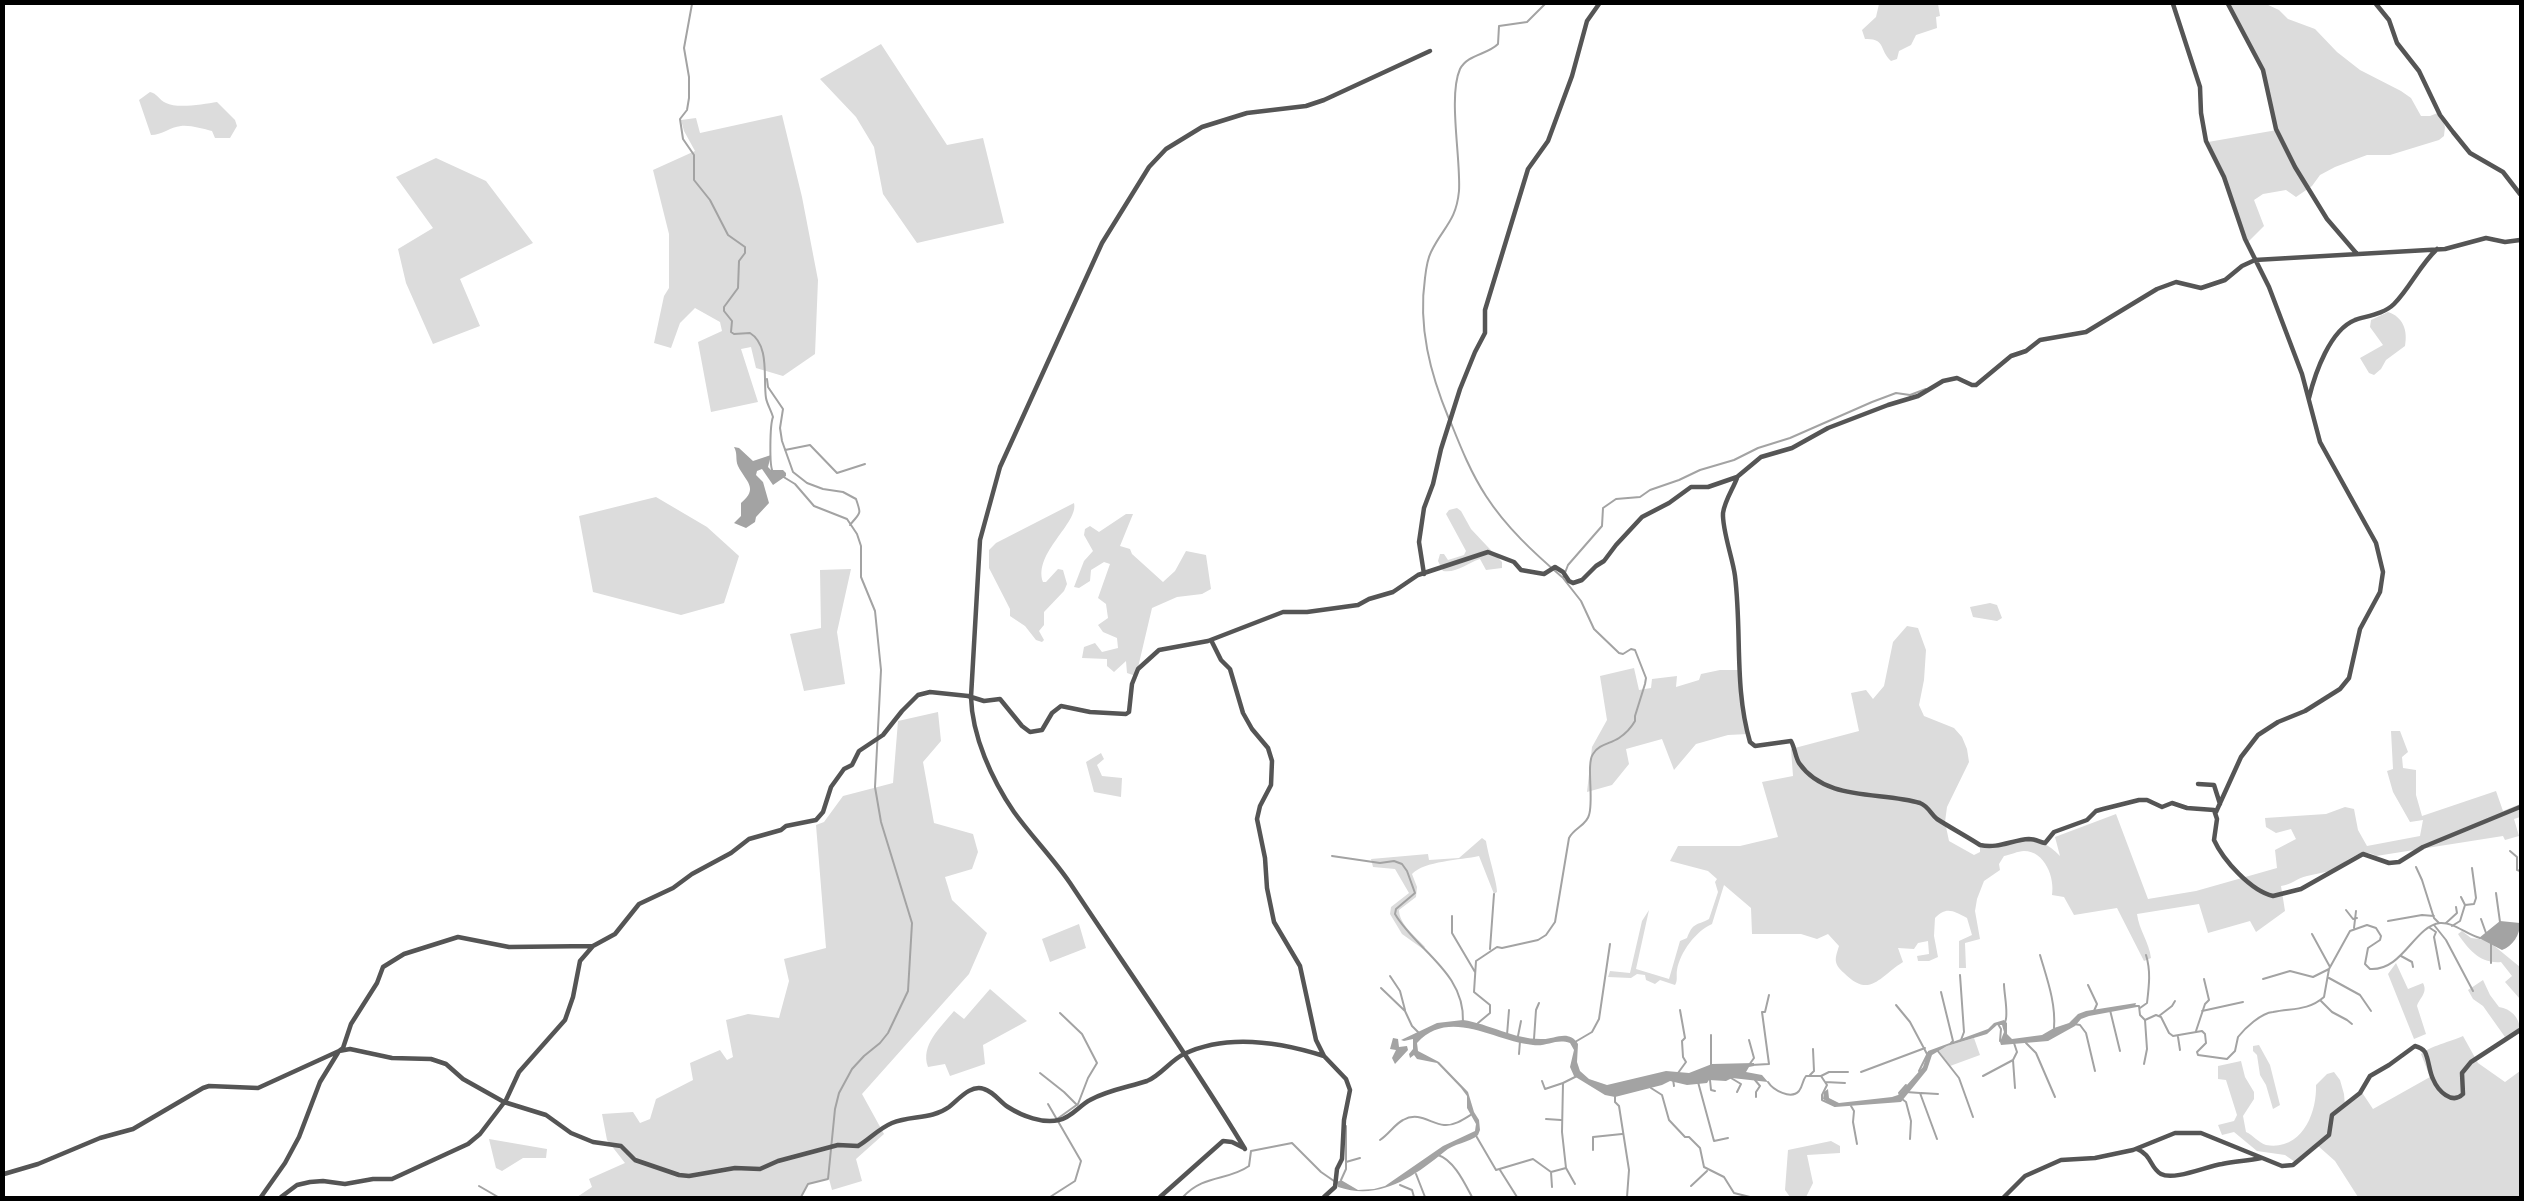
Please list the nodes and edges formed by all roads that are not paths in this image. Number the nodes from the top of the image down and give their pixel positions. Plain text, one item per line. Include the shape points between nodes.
1 (1598, 4) edge
2 (2173, 4) edge
3 (2228, 4) edge
4 (2376, 4) edge
5 (1430, 51) dead end
6 (2520, 194) edge
7 (2520, 240) edge
8 (2437, 250) junction
9 (2358, 254) junction
10 (2255, 260) junction
11 (2308, 399) junction
12 (1737, 477) junction
13 (1424, 574) junction
14 (1211, 640) junction
15 (971, 697) junction
16 (2198, 784) dead end
17 (2221, 804) junction
18 (2520, 807) edge
19 (2216, 812) junction
20 (593, 946) junction
21 (2520, 1030) edge
22 (339, 1051) junction
23 (1185, 1053) junction
24 (1324, 1056) junction
25 (504, 1102) junction
26 (2137, 1150) junction
27 (2261, 1158) junction
28 (4, 1174) edge
29 (261, 1197) edge
30 (281, 1197) edge
31 (1160, 1197) edge
32 (1324, 1197) edge
33 (2004, 1197) edge

1 - 13 street via 1587,21 1572,76 1548,141 1528,169 1485,310 1485,333 1460,389 1441,449 1421,525 1419,542
2 - 10 street via 2200,87 2206,140 2224,177
3 - 9 street via 2263,70 2276,129 2295,167 2328,219
4 - 6 street via 2389,20 2397,42 2419,71 2440,115 2472,155 2503,172
5 - 15 street via 1324,100 1306,106 1247,113 1202,127 1166,149 1149,167 1102,244 1000,467 980,540
7 - 8 street via 2505,242 2486,238
8 - 9 street
8 - 11 street via 2392,306 2341,328 2316,373
9 - 10 street
10 - 11 street via 2269,287 2302,374
10 - 12 street via 2225,280 2201,288 2176,282 2164,286 2086,332 2040,340 2026,352 2011,356 1976,385 1957,378 1943,381 1918,396 1828,428 1792,448 1761,457
11 - 17 street via 2320,442 2376,543 2383,581 2360,629 2349,678 2340,689 2305,711 2258,735 2241,757
12 - 13 street via 1708,487 1691,488 1642,517 1604,562 1582,580 1573,583 1555,567 1544,574 1521,570 1514,562 1488,552
12 - 19 street via 1723,516 1735,575 1740,622 1738,670 1743,710 1753,745 1791,741 1803,767 1828,786 1922,804 1936,818 1980,845 2004,846 2028,839 2045,843 2054,832 2087,820 2096,811 2129,801 2143,800 2164,807 2172,803
13 - 14 street via 1393,592 1369,598 1358,605 1277,613
14 - 15 street via 1159,650 1149,657 1132,684 1129,712 1126,714 1061,706 1052,713 1042,730 1030,732 1000,698 984,701
14 - 24 street via 1221,660 1230,669 1244,713 1268,748 1272,761 1271,785 1257,820 1266,858 1267,888 1278,930 1300,966 1316,1040
15 - 20 street via 930,692 918,695 883,735 859,752 852,765 844,769 832,787 827,806 816,820 786,826 742,843 673,888 639,904 616,934
15 - 23 street via 972,717 986,758 1005,798 1054,860
16 - 17 street via 2216,787
17 - 19 street
18 - 19 street via 2423,848 2399,862 2389,863 2364,854 2301,889 2273,896 2248,881 2226,861 2214,840
20 - 22 street via 509,947 458,937 404,954 383,967
20 - 25 street via 580,961 573,997 564,1020 519,1072
21 - 27 street via 2466,1067 2462,1073 2464,1090 2461,1096 2446,1096 2433,1080 2422,1048 2413,1046 2370,1076 2360,1093 2332,1115 2329,1135 2295,1164 2282,1166
22 - 25 street via 350,1049 392,1058 439,1061
22 - 28 street via 258,1088 203,1088 133,1129
22 - 29 street via 320,1082 299,1137
23 - 24 street via 1235,1041 1289,1046
23 - 25 street via 1149,1080 1090,1100 1062,1120 1032,1118 977,1088 933,1116 911,1117 892,1123 874,1132 858,1146 838,1145 760,1169 735,1168 689,1176 635,1160 621,1146 593,1142 571,1133 546,1116
23 - 31 street via 1245,1149 1223,1141
24 - 32 street via 1346,1079 1350,1090 1344,1120 1342,1159 1335,1187
25 - 30 street via 480,1134 468,1144 392,1179 345,1184 310,1182 297,1185
26 - 27 street via 2170,1135 2194,1132
26 - 27 street via 2147,1154 2159,1173 2164,1175 2190,1174 2208,1166
26 - 33 street via 2061,1160 2025,1176

